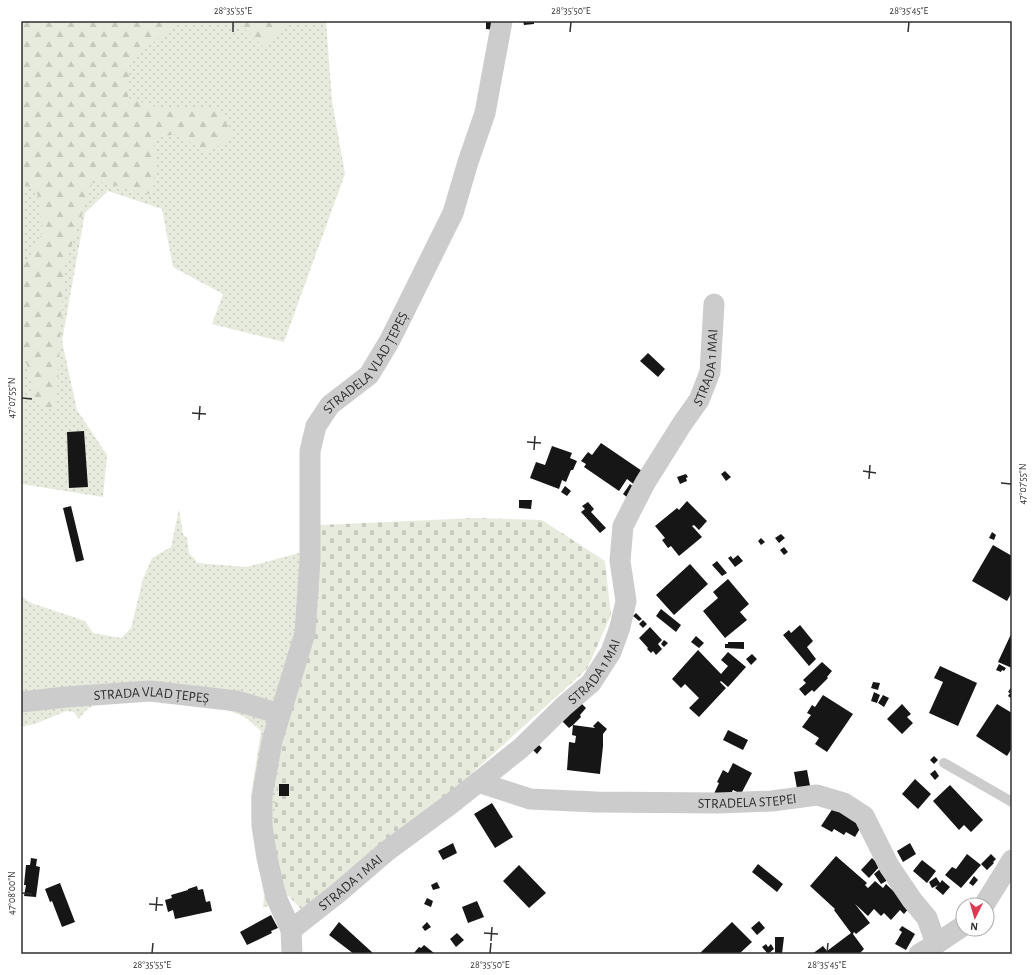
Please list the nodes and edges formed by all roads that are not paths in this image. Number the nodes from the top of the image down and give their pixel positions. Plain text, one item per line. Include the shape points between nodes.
1 (502, 21) edge
2 (714, 304) dead end
3 (21, 702) edge
4 (280, 714) junction
5 (944, 763) dead end
6 (478, 782) junction
7 (1012, 802) edge
8 (1012, 860) edge
9 (989, 897) edge
10 (291, 930) junction
11 (955, 931) edge
12 (928, 949) edge
13 (292, 954) edge

1 - 4 street, STRADELA VLAD ȚEPEȘ via 485,113 453,213 390,340 369,375 330,405 316,426 310,451 310,559 305,633
2 - 6 street, STRADA 1 MAI via 710,372 699,400 645,483 623,526 620,561 626,600 611,652 591,683 521,748
3 - 4 street, STRADA VLAD ȚEPEȘ via 66,696 150,691 237,701
4 - 10 street via 272,740 262,797 262,826 276,897
5 - 7 lane
6 - 10 street, STRADA 1 MAI via 387,851
6 - 12 street, STRADELA STEPEI via 530,799 718,803 772,801 817,795 844,804 864,816 889,866 927,918
8 - 9 street
10 - 13 street
11 - 12 street

